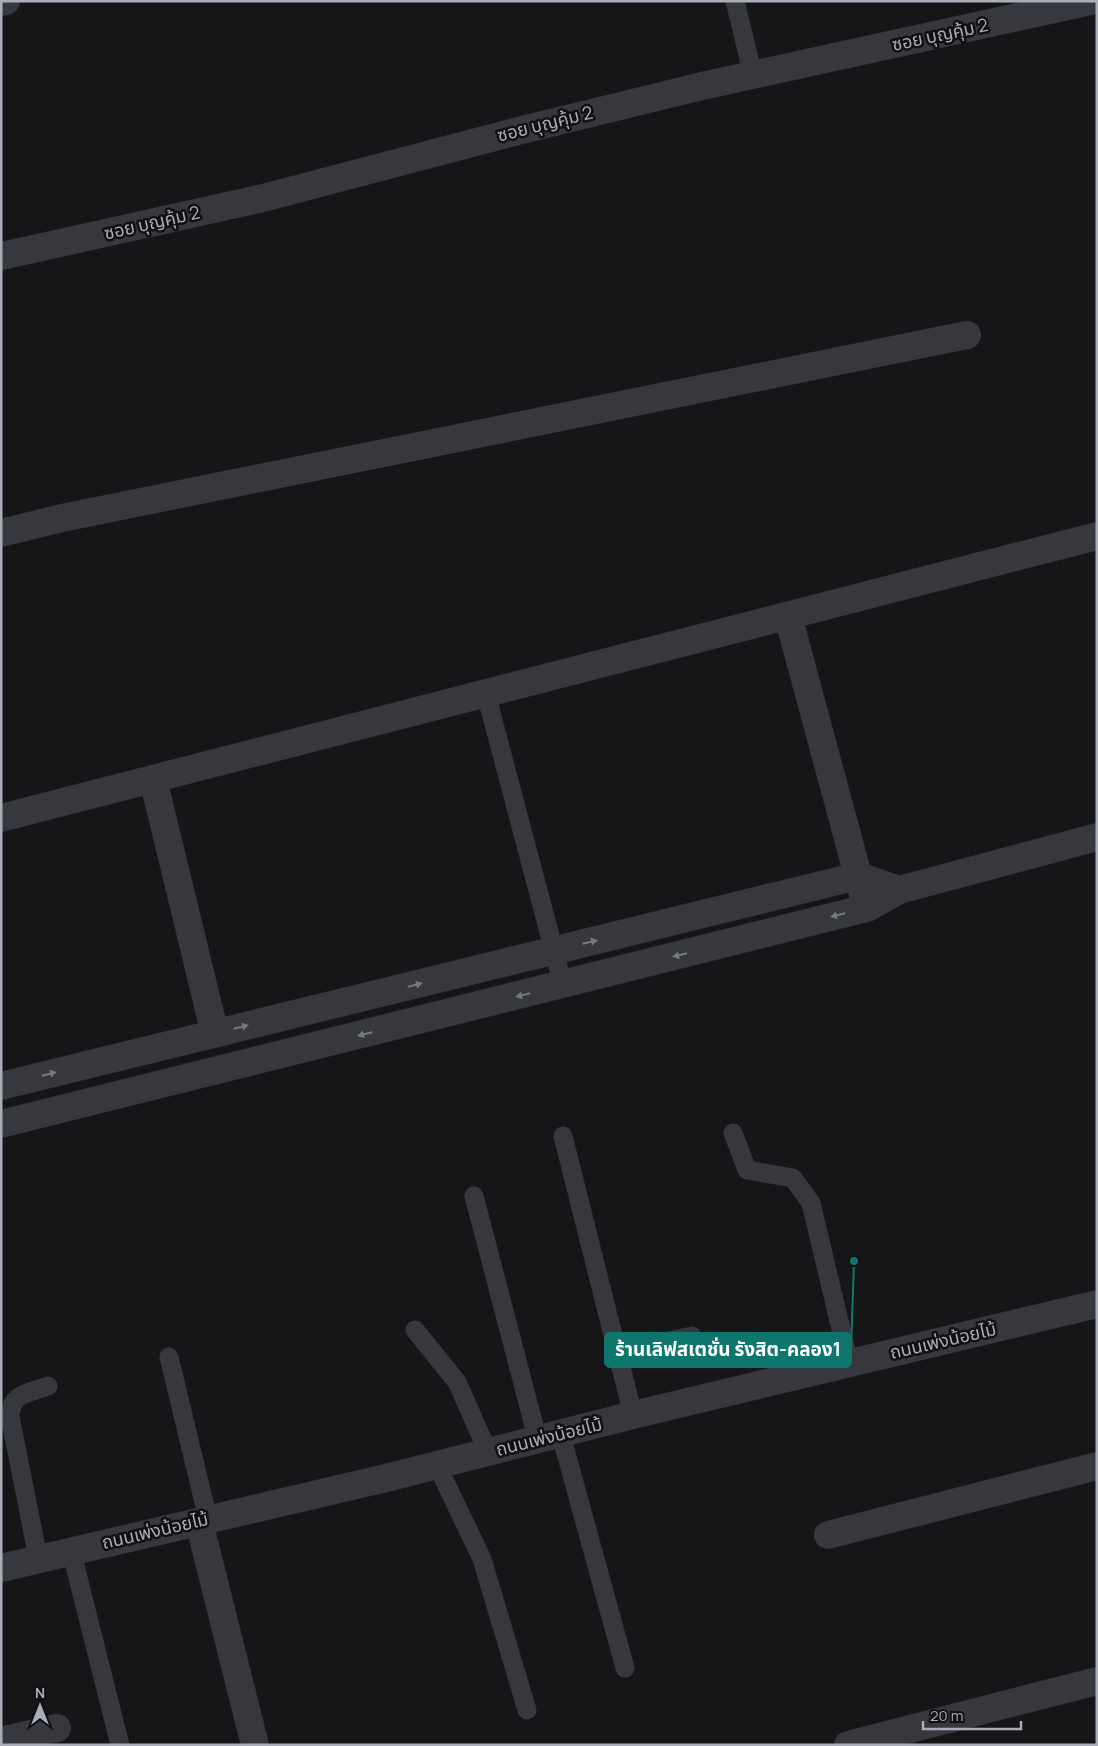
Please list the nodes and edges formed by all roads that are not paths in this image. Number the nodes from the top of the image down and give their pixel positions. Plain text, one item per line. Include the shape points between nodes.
1 (6, 1) edge
2 (735, 1) edge
3 (1092, 1) edge
4 (1, 2) edge
5 (753, 75) junction
6 (1, 256) edge
7 (967, 335) dead end
8 (1, 533) edge
9 (1097, 536) edge
10 (788, 616) junction
11 (486, 694) junction
12 (153, 779) junction
13 (1, 818) edge
14 (1097, 837) edge
15 (858, 876) junction
16 (899, 890) junction
17 (867, 908) junction
18 (554, 951) junction
19 (563, 985) junction
20 (215, 1034) junction
21 (1, 1086) edge
22 (1, 1124) edge
23 (733, 1133) dead end
24 (563, 1136) dead end
25 (474, 1196) dead end
26 (1097, 1304) edge
27 (415, 1330) dead end
28 (692, 1336) dead end
29 (618, 1352) junction
30 (169, 1357) dead end
31 (849, 1363) junction
32 (48, 1386) dead end
33 (633, 1415) junction
34 (550, 1438) junction
35 (488, 1452) junction
36 (437, 1465) junction
37 (1097, 1466) edge
38 (204, 1521) junction
39 (828, 1535) dead end
40 (71, 1550) junction
41 (38, 1558) junction
42 (1, 1568) edge
43 (625, 1668) dead end
44 (1097, 1681) edge
45 (527, 1710) dead end
46 (57, 1728) dead end
47 (896, 1739) edge
48 (1, 1741) edge
49 (120, 1745) edge
50 (255, 1745) edge
51 (848, 1745) edge

1 - 4 street
2 - 5 lane
3 - 5 street, ซอย บุญคุ้ม 2
5 - 6 street, ซอย บุญคุ้ม 2 via 518,131 263,198
7 - 8 street
9 - 10 street
10 - 11 street
10 - 15 street
11 - 12 street
11 - 18 lane
12 - 13 street
12 - 20 street
14 - 16 street
15 - 16 street
15 - 17 street
18 -> 15 street
16 - 17 street
17 -> 19 street
18 - 19 lane
20 -> 18 street
19 -> 22 street
21 -> 20 street
23 - 31 lane via 747,1170 793,1178 811,1203
24 - 29 lane
25 - 34 lane
26 - 31 street, ถนนเพ่งน้อยไม้
27 - 35 lane via 457,1382
28 - 29 lane
29 - 33 lane
30 - 38 lane
31 - 33 street, ถนนเพ่งน้อยไม้
32 - 41 lane via 15,1398 10,1405
33 - 34 street, ถนนเพ่งน้อยไม้
34 - 35 street, ถนนเพ่งน้อยไม้
34 - 43 lane
35 - 36 street, ถนนเพ่งน้อยไม้
36 - 38 street, ถนนเพ่งน้อยไม้
36 - 45 lane via 482,1559
37 - 39 street
38 - 40 street, ถนนเพ่งน้อยไม้
38 - 50 street
40 - 41 street, ถนนเพ่งน้อยไม้
40 - 49 lane
41 - 42 street, ถนนเพ่งน้อยไม้
44 - 47 street
46 - 48 street
47 - 51 street

